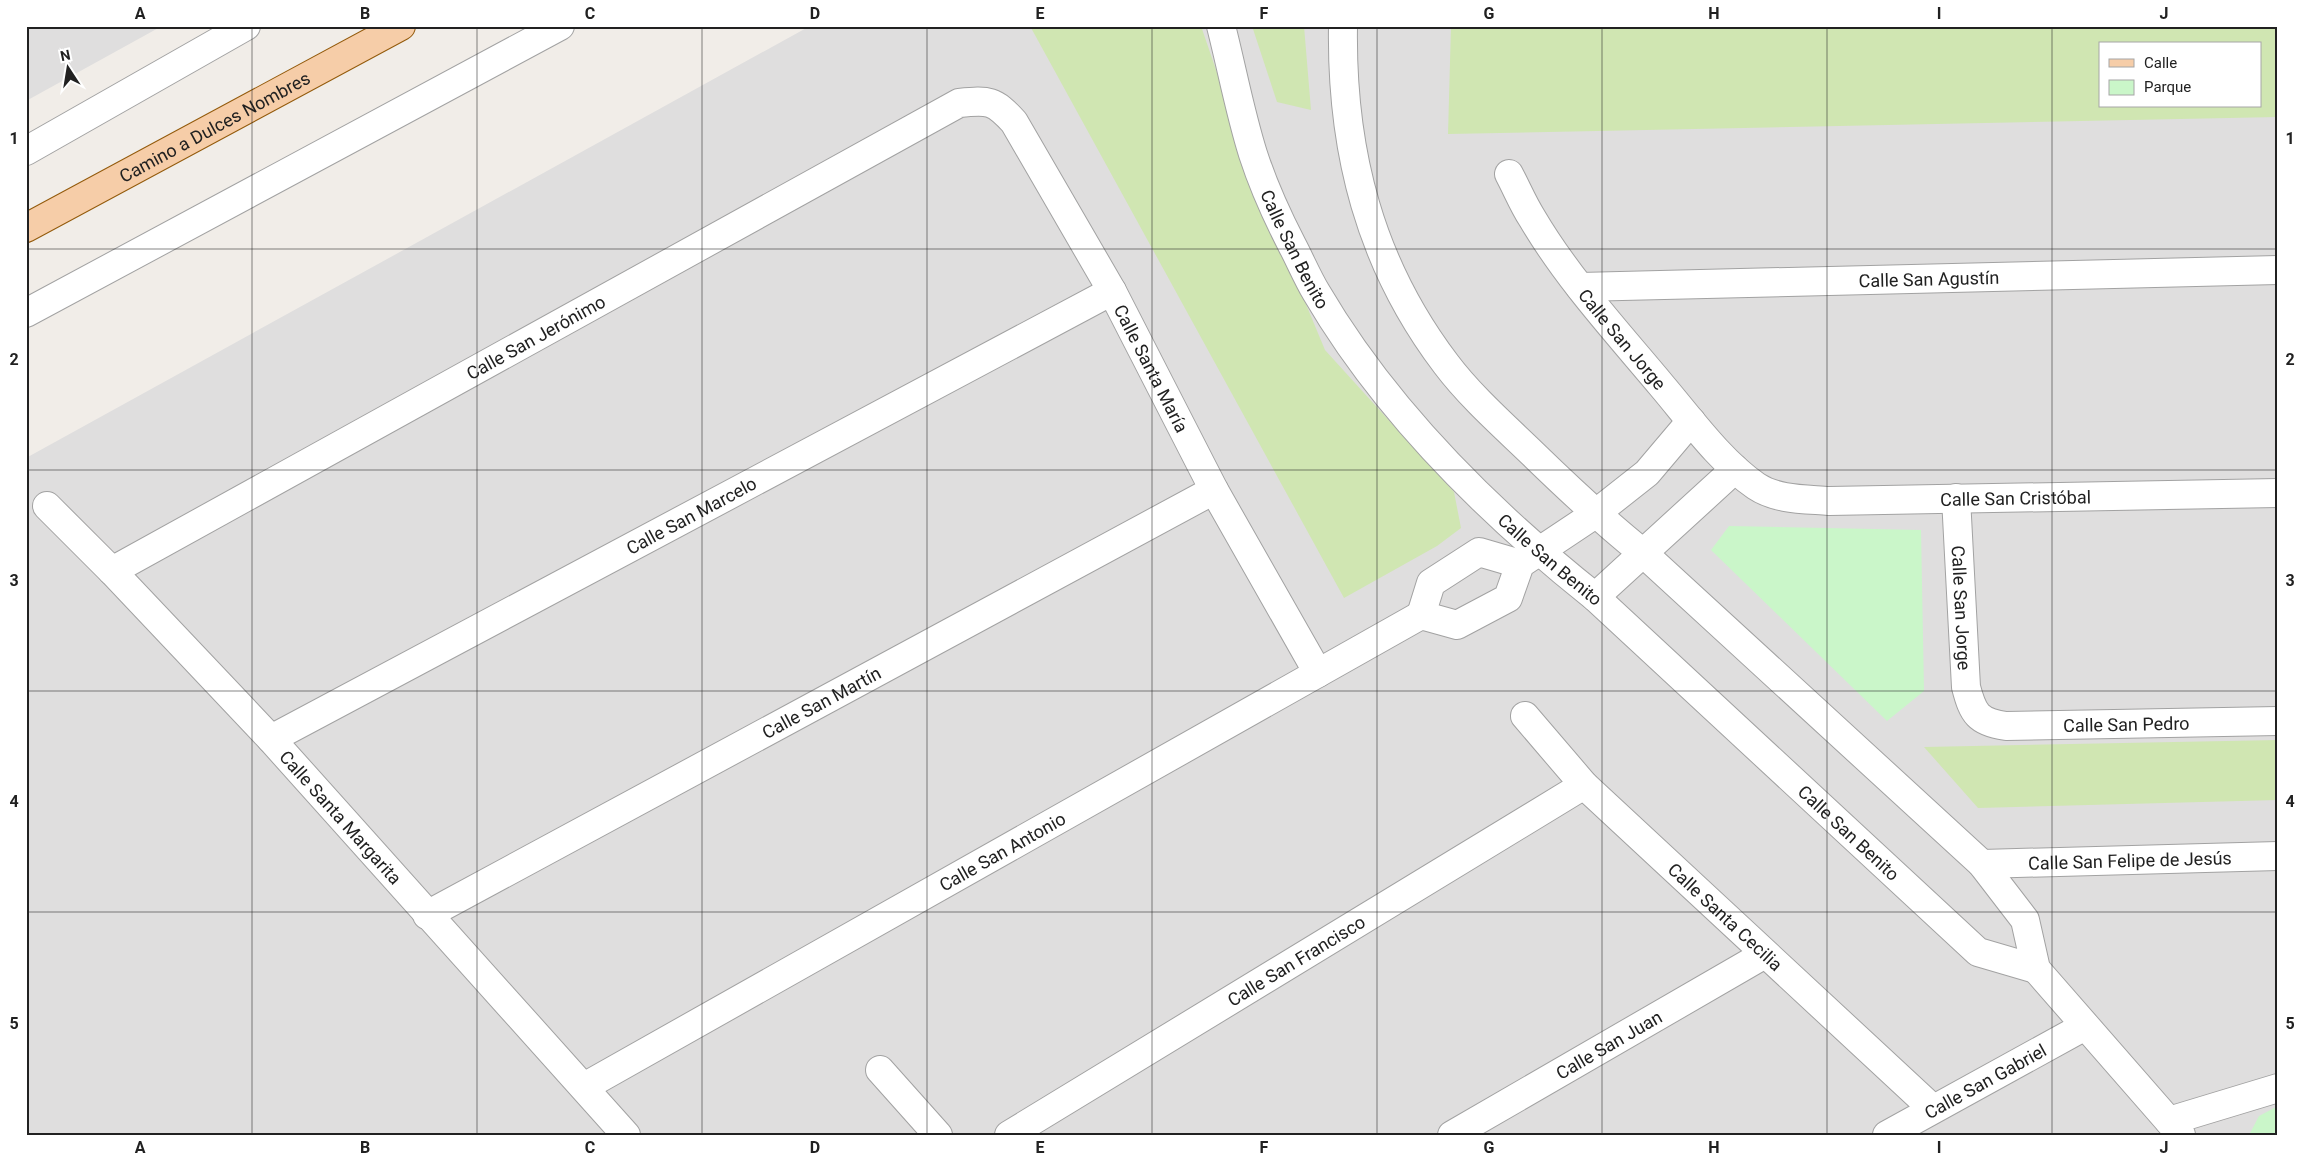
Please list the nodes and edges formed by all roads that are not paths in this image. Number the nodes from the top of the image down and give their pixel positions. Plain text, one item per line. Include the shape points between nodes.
1 (401, 26) edge
2 (560, 26) edge
3 (1221, 26) edge
4 (1343, 26) edge
5 (239, 28) edge
6 (959, 103) joint
7 (28, 147) edge
8 (1509, 174) dead end
9 (26, 228) edge
10 (2278, 270) edge
11 (1580, 287) junction
12 (1112, 291) junction
13 (26, 313) edge
14 (1691, 421) junction
15 (1735, 469) junction
16 (1757, 487) joint
17 (1214, 490) junction
18 (2278, 492) edge
19 (1956, 498) junction
20 (46, 506) dead end
21 (1595, 514) junction
22 (1643, 553) junction
23 (1530, 558) junction
24 (112, 571) junction
25 (1595, 596) junction
26 (1421, 616) junction
27 (1318, 673) junction
28 (1525, 716) dead end
29 (1978, 717) joint
30 (2278, 722) edge
31 (272, 739) junction
32 (1584, 785) junction
33 (2278, 856) edge
34 (1982, 864) junction
35 (427, 915) junction
36 (1765, 954) junction
37 (2036, 969) junction
38 (2085, 1026) junction
39 (880, 1070) dead end
40 (584, 1087) junction
41 (2278, 1088) edge
42 (1933, 1109) junction
43 (2175, 1128) edge
44 (626, 1135) edge
45 (938, 1135) edge
46 (1009, 1135) edge
47 (1452, 1135) edge
48 (1887, 1135) edge

1 - 9 main road, Camino a Dulces Nombres
2 - 13 street
3 - 23 street, Calle San Benito via 1253,155 1279,219 1315,291 1358,357 1398,407
4 - 21 street via 1342,62 1350,148 1364,205 1411,311 1447,365 1504,427
5 - 7 street
6 - 12 street, Calle Santa María via 982,101 999,106 1014,122
6 - 24 street, Calle San Jerónimo
8 - 11 street, Calle San Jorge via 1532,218
10 - 11 street, Calle San Agustín
11 - 14 street, Calle San Jorge
12 - 17 street, Calle Santa María
12 - 31 street, Calle San Marcelo
14 - 15 street, Calle San Jorge
14 - 21 street via 1647,473
15 - 16 street, Calle San Jorge
15 - 22 street
16 - 19 street, Calle San Cristóbal via 1794,498 1829,500
17 - 27 street, Calle Santa María
17 - 35 street, Calle San Martín
18 - 19 street, Calle San Cristóbal
19 - 29 street, Calle San Jorge via 1966,687
20 - 24 street, Calle Santa Margarita
21 - 22 street
21 - 23 street
22 - 25 street
22 - 34 street
23 - 25 street, Calle San Benito
23 - 26 street via 1508,598 1457,625
23 - 26 street via 1479,552 1431,583
24 - 31 street, Calle Santa Margarita
25 - 37 street, Calle San Benito via 1978,952
26 - 27 street, Calle San Antonio
27 - 40 street, Calle San Antonio
28 - 32 street, Calle Santa Cecilia
29 - 30 street, Calle San Pedro via 1990,724 2006,726
31 - 35 street, Calle Santa Margarita
32 - 36 street, Calle Santa Cecilia
32 - 46 street, Calle San Francisco
33 - 34 street, Calle San Felipe de Jesús
34 - 37 street via 2025,920
35 - 40 street, Calle Santa Margarita
36 - 42 street, Calle Santa Cecilia
36 - 47 street, Calle San Juan
37 - 38 street
38 - 42 street, Calle San Gabriel
38 - 43 street
39 - 45 street
40 - 44 street, Calle Santa Margarita
41 - 43 street
42 - 48 street, Calle San Gabriel

